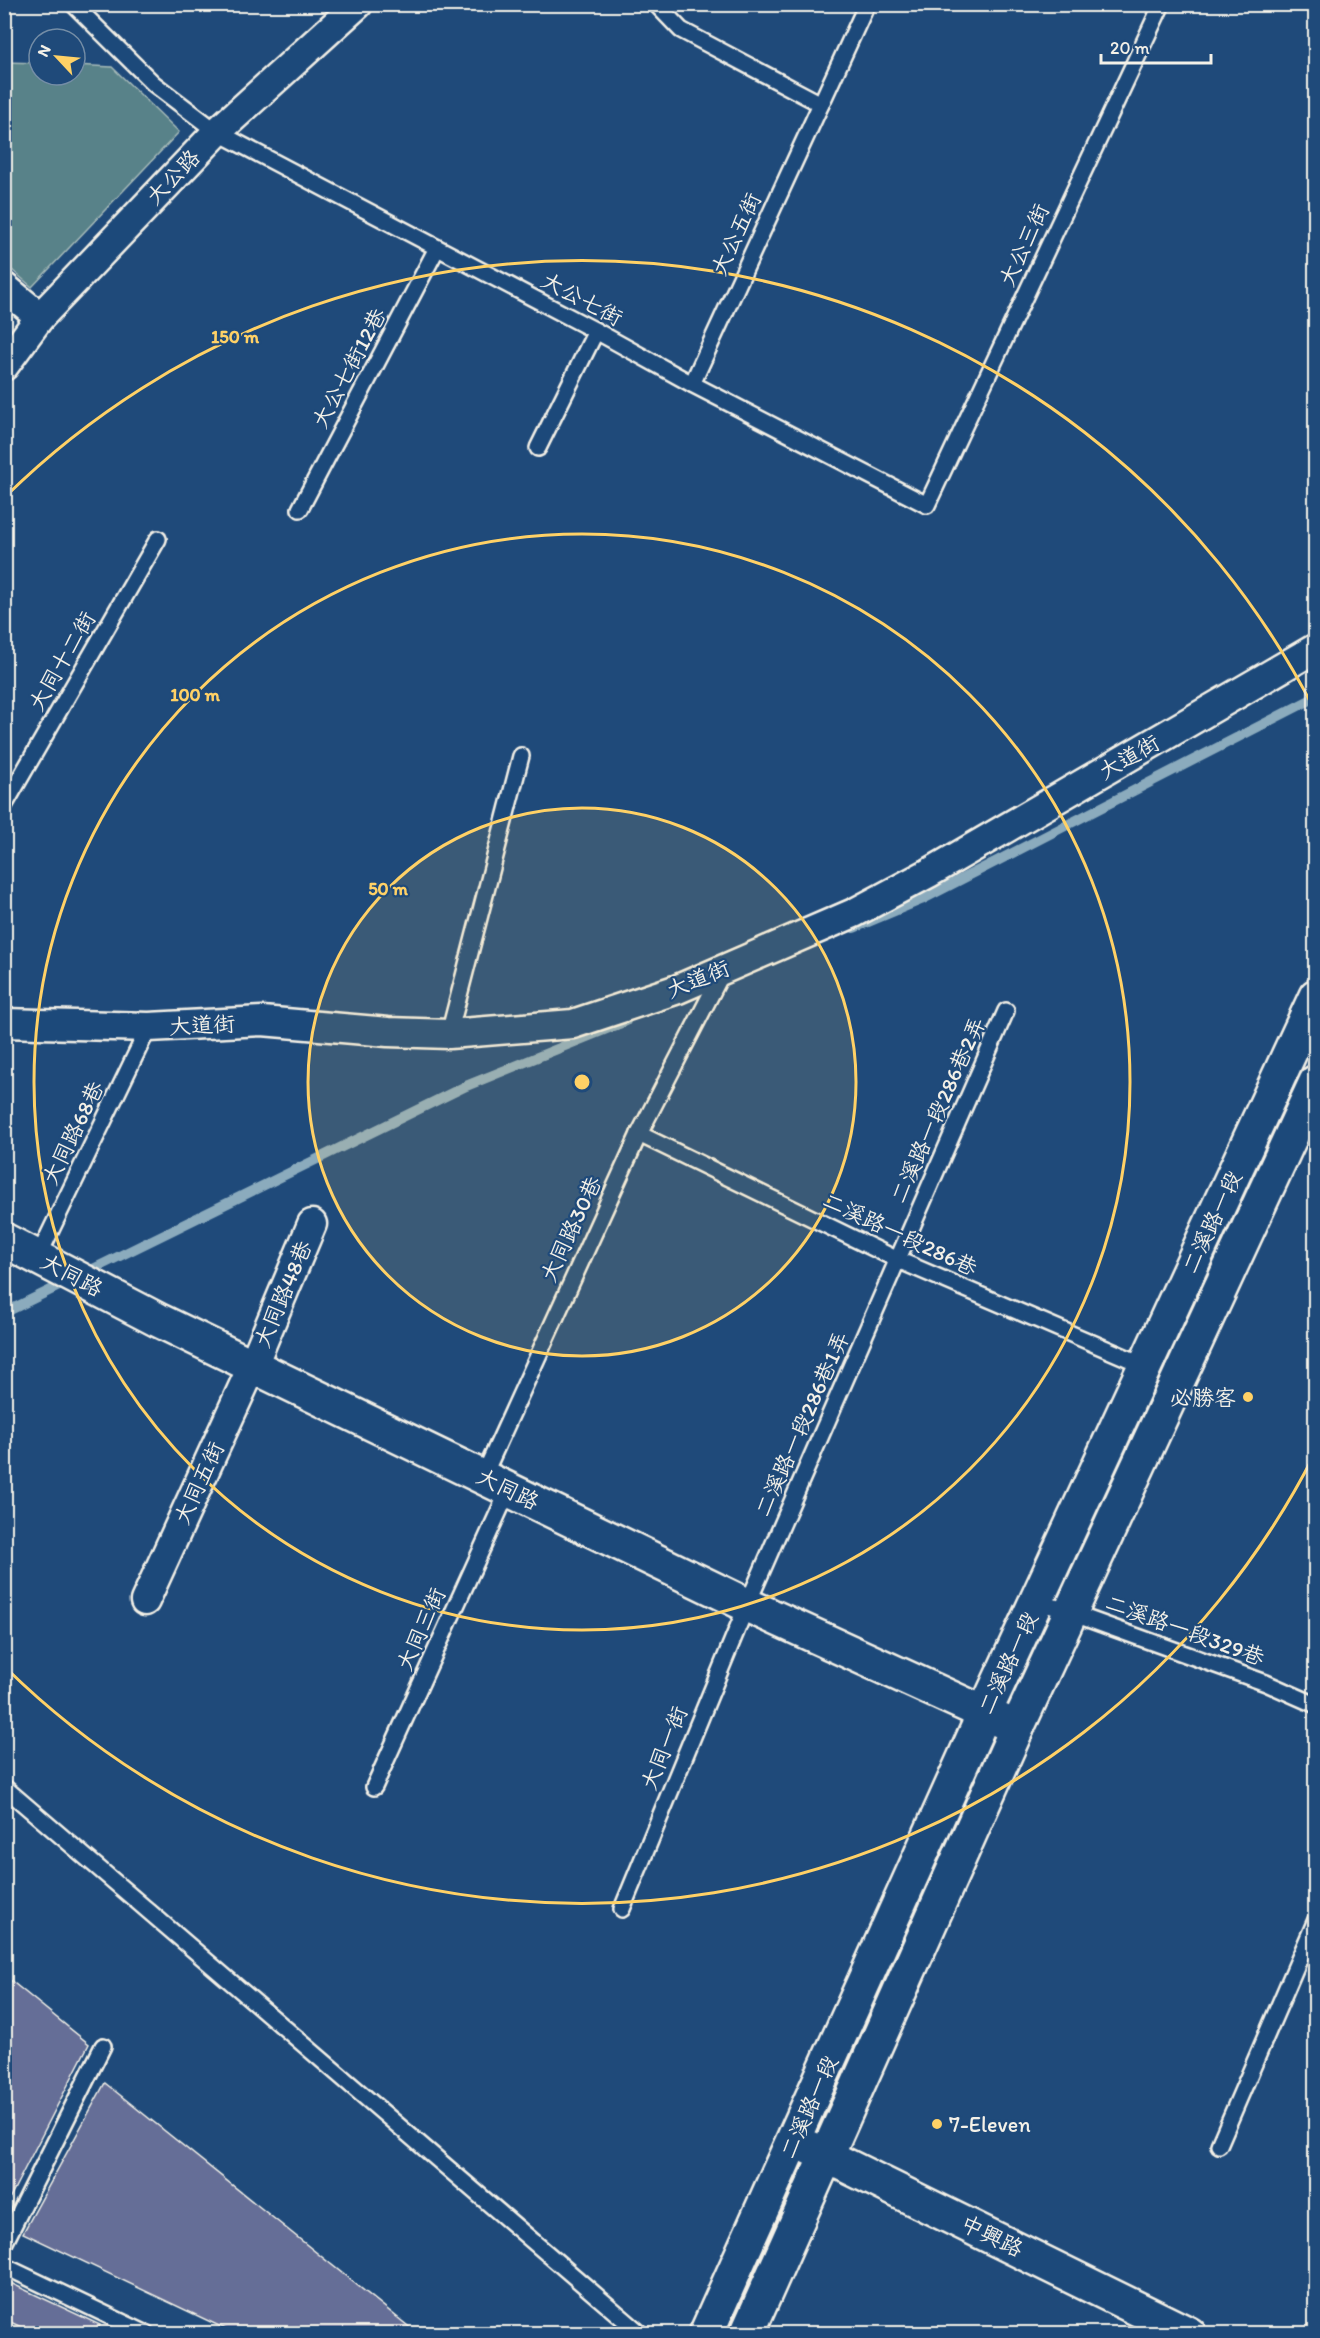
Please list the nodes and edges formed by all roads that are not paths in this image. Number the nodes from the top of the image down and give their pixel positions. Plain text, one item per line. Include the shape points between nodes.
1 (73, 4) edge
2 (358, 4) edge
3 (656, 4) edge
4 (867, 4) edge
5 (1162, 4) edge
6 (821, 104) junction
7 (216, 132) junction
8 (437, 248) junction
9 (4, 287) edge
10 (40, 317) junction
11 (596, 331) junction
12 (4, 366) edge
13 (692, 384) junction
14 (538, 448) dead end
15 (927, 505) joint
16 (300, 509) dead end
17 (158, 538) dead end
18 (1316, 648) edge
19 (521, 756) dead end
20 (4, 806) edge
21 (723, 970) junction
22 (1316, 996) edge
23 (1006, 1011) dead end
24 (4, 1023) edge
25 (149, 1028) junction
26 (449, 1034) junction
27 (1316, 1082) edge
28 (639, 1134) junction
29 (312, 1224) dead end
30 (4, 1239) edge
31 (897, 1260) junction
32 (49, 1263) junction
33 (253, 1365) junction
34 (1146, 1366) junction
35 (496, 1483) junction
36 (145, 1601) dead end
37 (1038, 1601) junction
38 (747, 1605) junction
39 (1072, 1612) junction
40 (1316, 1705) edge
41 (984, 1714) junction
42 (1017, 1728) junction
43 (4, 1787) edge
44 (374, 1787) dead end
45 (622, 1909) dead end
46 (1316, 1920) edge
47 (103, 2046) dead end
48 (794, 2140) junction
49 (1219, 2145) dead end
50 (828, 2155) junction
51 (4, 2244) edge
52 (4, 2266) edge
53 (147, 2334) edge
54 (641, 2334) edge
55 (706, 2334) edge
56 (747, 2334) edge
57 (1189, 2334) edge

1 - 7 lane, 大公七街 via 154,84
2 - 7 street, 大公路
3 - 6 lane via 681,30
4 - 6 lane, 大公五街
5 - 15 lane, 大公三街
6 - 13 lane, 大公五街
7 - 8 lane, 大公七街
7 - 10 street, 大公路
8 - 11 lane, 大公七街
8 - 16 lane, 大公七街12巷
9 - 10 street
10 - 12 street, 大公路
11 - 13 lane, 大公七街
11 - 14 lane
13 - 15 lane, 大公七街
17 - 20 lane, 大同十二街
18 - 21 street, 大道街 via 854,914
19 - 26 lane
21 - 26 street, 大道街 via 573,1024
21 - 28 lane, 大同路30巷
22 - 34 main road, 二溪路一段
23 - 31 lane, 二溪路一段286巷2弄
24 - 25 street, 大道街
25 - 26 street, 大道街 via 262,1021
25 - 32 lane, 大同路68巷
27 - 39 main road, 二溪路一段
28 - 31 lane, 二溪路一段286巷
28 - 35 lane, 大同路30巷
29 - 33 street, 大同路48巷
30 - 32 main road, 大同路
31 - 34 lane, 二溪路一段286巷
31 - 38 lane, 二溪路一段286巷1弄
32 - 33 main road, 大同路
33 - 35 main road, 大同路
33 - 36 street, 大同五街
34 - 37 main road, 二溪路一段
35 - 38 main road, 大同路
35 - 44 lane, 大同三街
37 - 39 lane, 二溪路一段329巷
37 - 41 main road, 二溪路一段
38 - 41 main road, 大同路
38 - 45 lane, 大同一街
39 - 40 lane, 二溪路一段329巷
39 - 42 main road, 二溪路一段
41 - 42 main road, 大同路
41 - 48 main road, 二溪路一段
42 - 50 main road, 二溪路一段
43 - 54 lane
46 - 49 lane
47 - 51 lane
48 - 50 main road, 中興路
48 - 55 main road, 二溪路一段
50 - 56 main road, 二溪路一段
50 - 57 main road, 中興路
52 - 53 lane

